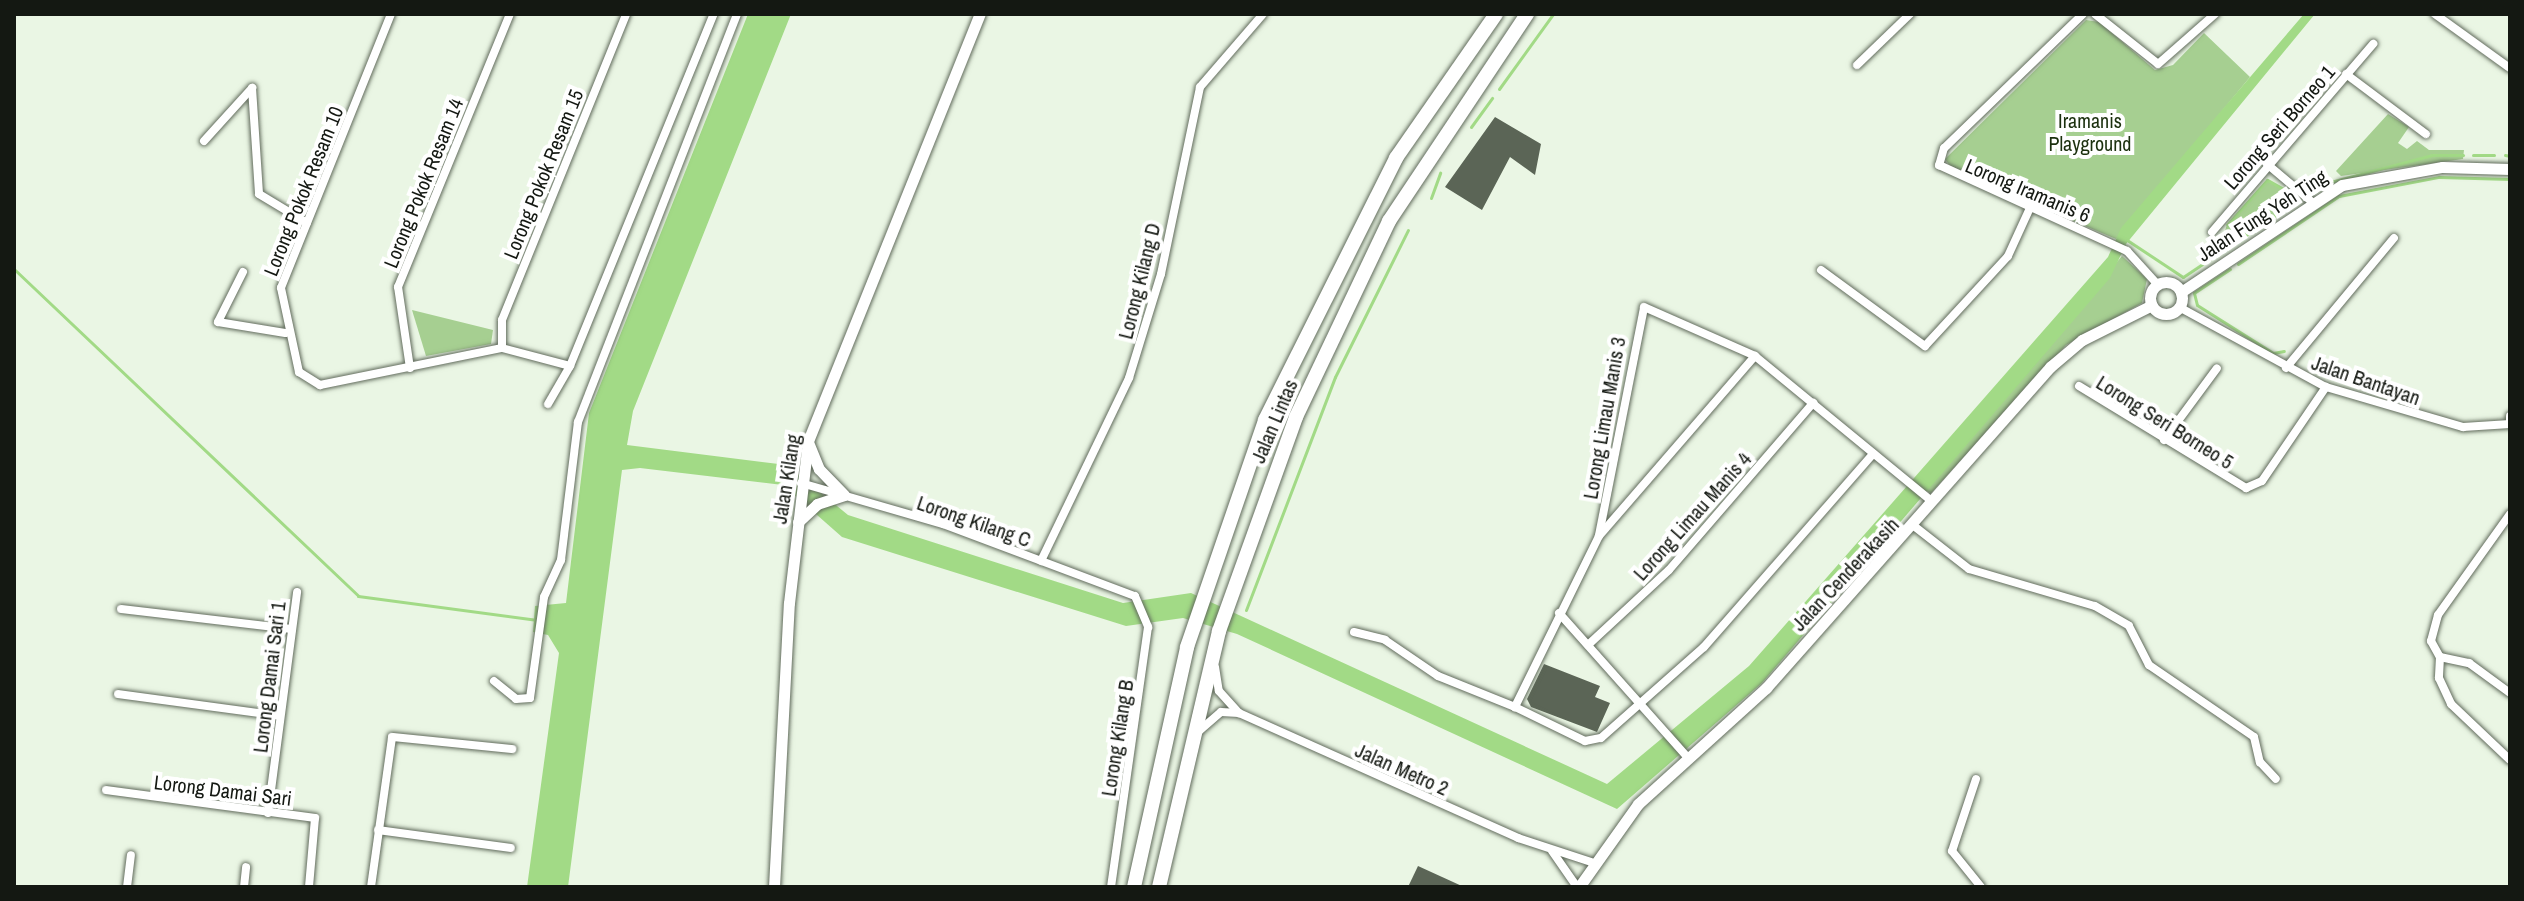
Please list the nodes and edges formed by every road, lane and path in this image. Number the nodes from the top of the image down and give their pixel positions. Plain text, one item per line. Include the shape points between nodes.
1 (391, 14) edge
2 (510, 14) edge
3 (626, 14) edge
4 (714, 14) edge
5 (737, 14) edge
6 (980, 14) edge
7 (1263, 14) edge
8 (1496, 14) edge
9 (1505, 14) edge
10 (1527, 14) edge
11 (1910, 14) edge
12 (2083, 14) edge
13 (2095, 14) edge
14 (2215, 14) edge
15 (2435, 14) edge
16 (1474, 44) junction
17 (2373, 44) dead end
18 (1857, 65) dead end
19 (2510, 68) edge
20 (2346, 74) junction
21 (2426, 134) dead end
22 (204, 141) dead end
23 (2267, 164) junction
24 (2510, 169) edge
25 (2311, 201) junction
26 (2030, 208) junction
27 (307, 223) junction
28 (2212, 232) dead end
29 (2394, 238) dead end
30 (1821, 270) dead end
31 (243, 272) dead end
32 (2158, 285) junction
33 (2181, 292) junction
34 (2152, 305) junction
35 (2179, 307) junction
36 (285, 333) junction
37 (502, 348) junction
38 (1755, 356) junction
39 (570, 366) junction
40 (410, 368) junction
41 (2217, 368) dead end
42 (2286, 368) junction
43 (2079, 386) dead end
44 (2326, 387) junction
45 (1813, 403) junction
46 (548, 404) dead end
47 (2510, 416) edge
48 (2510, 424) edge
49 (2164, 440) junction
50 (808, 441) junction
51 (1873, 454) junction
52 (801, 482) junction
53 (844, 495) junction
54 (1926, 498) junction
55 (2510, 514) edge
56 (796, 524) junction
57 (1914, 526) junction
58 (1599, 536) junction
59 (1041, 561) junction
60 (297, 592) dead end
61 (1135, 596) joint
62 (121, 609) dead end
63 (1559, 613) junction
64 (292, 629) junction
65 (1219, 631) junction
66 (1354, 632) dead end
67 (1588, 645) junction
68 (2440, 657) junction
69 (494, 681) dead end
70 (2510, 693) edge
71 (118, 694) dead end
72 (1640, 703) junction
73 (1515, 707) junction
74 (1239, 713) junction
75 (280, 716) junction
76 (1190, 745) junction
77 (512, 749) dead end
78 (1686, 755) junction
79 (2510, 760) edge
80 (1976, 779) dead end
81 (2276, 779) dead end
82 (106, 790) dead end
83 (268, 813) junction
84 (378, 830) junction
85 (511, 848) dead end
86 (1552, 851) junction
87 (131, 855) dead end
88 (1591, 862) junction
89 (246, 867) dead end
90 (127, 887) edge
91 (244, 887) edge
92 (309, 887) edge
93 (371, 887) edge
94 (774, 887) edge
95 (1111, 887) edge
96 (1134, 887) edge
97 (1159, 887) edge
98 (1578, 887) edge
99 (1981, 887) edge

1 - 27 street, Lorong Pokok Resam 10
2 - 40 street, Lorong Pokok Resam 14 via 398,287
3 - 37 street, Lorong Pokok Resam 15 via 502,320
4 - 39 street
5 - 69 street via 578,422 561,560 544,597 530,698 516,699
6 - 50 street, Jalan Kilang
7 - 59 street, Lorong Kilang D via 1200,87 1161,274 1129,378
8 - 16 highway, Jalan Lintas
9 - 16 highway
10 - 65 highway, Jalan Lintas via 1389,221 1296,417
11 - 18 street
12 - 26 street, Lorong Iramanis 6 via 1937,160 1951,175
13 - 14 street via 2146,61 2170,61
15 - 19 street
16 - 96 highway, Jalan Lintas via 1396,158 1265,420 1187,647
17 - 20 street, Lorong Seri Borneo 1
20 - 21 street
20 - 23 street, Lorong Seri Borneo 1
22 - 27 street via 252,88 259,194
23 - 25 street
23 - 28 street, Lorong Seri Borneo 1
24 - 25 street, Jalan Fung Yeh Ting via 2414,170 2342,185
25 - 33 street, Jalan Fung Yeh Ting
26 - 30 street via 2008,256 1925,346
26 - 32 street, Lorong Iramanis 6 via 2127,251
27 - 36 street, Lorong Pokok Resam 10 via 281,288
29 - 42 street
31 - 36 street via 218,322
32 - 33 street
32 - 34 street
33 - 35 street
34 - 35 street via 2167,314
34 - 54 street, Jalan Cenderakasih via 2066,352
35 - 42 street, Jalan Bantayan
36 - 40 street, Lorong Pokok Resam 10 via 306,382
37 - 39 street
37 - 40 street
38 - 45 street
38 - 58 street
38 - 58 street, Lorong Limau Manis 3 via 1644,307
39 - 46 street
41 - 49 street
42 - 44 street, Jalan Bantayan
43 - 49 street, Lorong Seri Borneo 5
44 - 48 street, Jalan Bantayan via 2463,427
44 - 49 street, Lorong Seri Borneo 5 via 2253,487 2238,487
45 - 51 street
45 - 67 street, Lorong Limau Manis 4 via 1690,547
47 - 48 street
50 - 52 street, Jalan Kilang
50 - 53 street via 819,469
51 - 54 street
51 - 72 street via 1704,647
52 - 53 street, Lorong Kilang C
52 - 56 street, Jalan Kilang
53 - 56 street via 817,504
53 - 59 street, Lorong Kilang C
54 - 57 street, Jalan Cenderakasih
55 - 68 street via 2438,615 2431,641
56 - 94 street, Jalan Kilang
57 - 78 street, Jalan Cenderakasih via 1766,688
57 - 81 street via 1969,569 2095,606 2129,626 2149,665 2254,737 2260,762
58 - 63 street
59 - 61 street, Lorong Kilang C
60 - 64 street, Lorong Damai Sari 1
61 - 95 street, Lorong Kilang B via 1148,627
62 - 64 street
63 - 67 street
63 - 73 street
64 - 75 street, Lorong Damai Sari 1
65 - 74 street via 1217,687
65 - 76 highway, Jalan Lintas
66 - 73 street via 1385,640 1438,676
67 - 72 street
68 - 70 street via 2469,663
68 - 79 street via 2451,704
71 - 75 street
72 - 73 street via 1593,742
72 - 78 street
74 - 76 street via 1214,715
74 - 86 street, Jalan Metro 2
75 - 83 street, Lorong Damai Sari 1
76 - 97 highway, Jalan Lintas
77 - 84 street via 392,737
78 - 88 street, Jalan Cenderakasih
80 - 99 street via 1952,851
82 - 83 street, Lorong Damai Sari
83 - 92 street, Lorong Damai Sari via 315,818
84 - 85 street
84 - 93 street
86 - 88 street, Jalan Metro 2
86 - 98 street
87 - 90 street
88 - 98 street, Jalan Cenderakasih
89 - 91 street

